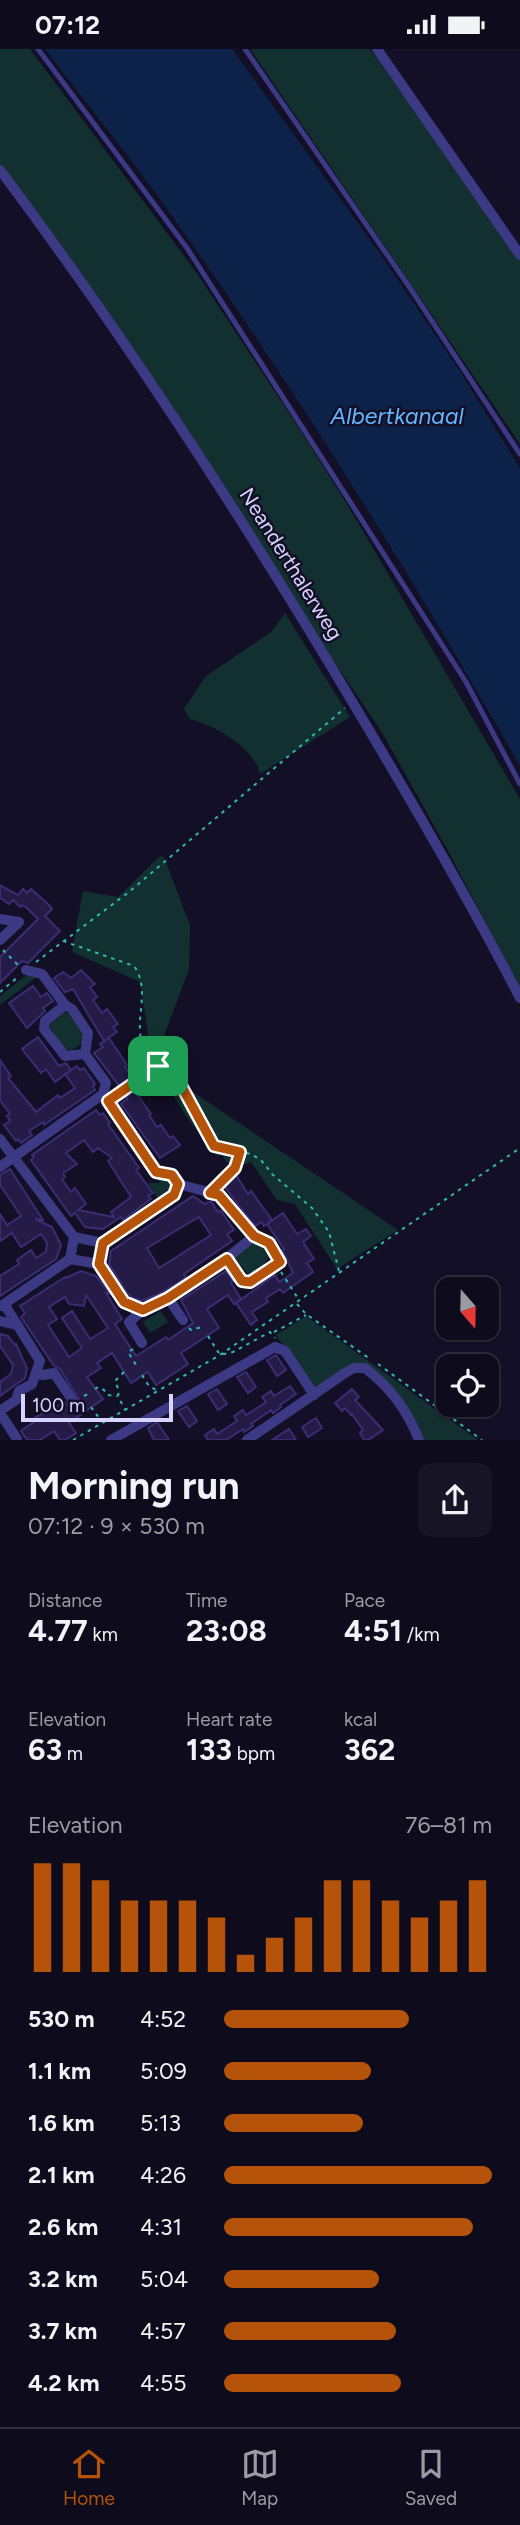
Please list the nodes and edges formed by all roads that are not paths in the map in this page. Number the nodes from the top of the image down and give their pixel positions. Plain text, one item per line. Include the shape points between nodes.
1 (38, 49) edge
2 (245, 49) edge
3 (377, 49) edge
4 (0, 170) edge
5 (520, 255) edge
6 (520, 454) edge
7 (520, 784) edge
8 (0, 919) edge
9 (0, 940) edge
10 (25, 971) road end
11 (520, 998) edge
12 (65, 1006) junction
13 (85, 1054) junction
14 (106, 1098) junction
15 (0, 1139) edge
16 (13, 1159) junction
17 (0, 1167) edge
18 (178, 1184) junction
19 (254, 1236) junction
20 (74, 1237) junction
21 (103, 1243) junction
22 (70, 1259) junction
23 (227, 1259) junction
24 (99, 1264) junction
25 (168, 1298) junction
26 (2, 1306) edge
27 (143, 1310) junction
28 (183, 1320) road end
29 (0, 1321) edge
30 (17, 1325) junction
31 (142, 1343) road end
32 (37, 1374) junction
33 (314, 1395) junction
34 (73, 1401) dead end
35 (0, 1412) edge
36 (17, 1439) edge
37 (250, 1439) edge
38 (111, 1440) edge
39 (419, 1440) edge

1 - 7 lane via 187,248 466,682
2 - 6 lane
3 - 5 street
4 - 11 street, Neanderthalerweg via 70,263 287,591 474,908
8 - 9 street via 19,922
10 - 12 street via 42,974
12 - 13 street via 88,1033
12 - 13 street via 45,1021 44,1029 65,1056
13 - 14 street via 106,1083
14 - 16 street
14 - 18 street via 156,1172 172,1175
15 - 16 street
16 - 17 street
16 - 20 street
18 - 19 street via 219,1195
18 - 21 street via 174,1195
19 - 23 street
19 - 23 street via 269,1243 280,1262 250,1282 242,1281
20 - 21 street
20 - 22 street
21 - 24 street
22 - 24 street
22 - 26 street
23 - 25 street
24 - 27 street via 124,1302
25 - 27 street
25 - 28 street
26 - 30 street
27 - 31 street via 129,1322
29 - 30 street
30 - 32 street via 40,1361
32 - 34 street via 54,1373
32 - 35 street
33 - 37 street
33 - 38 street via 280,1347 275,1347
33 - 39 street via 354,1368 365,1368 398,1401
35 - 36 street

